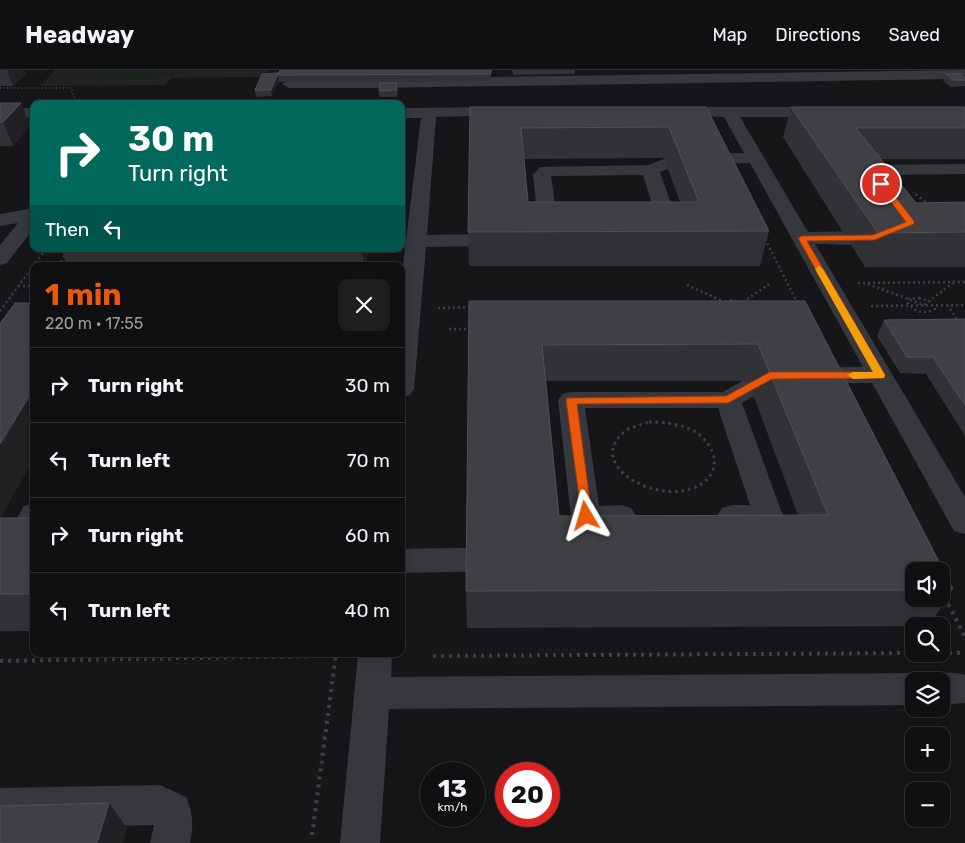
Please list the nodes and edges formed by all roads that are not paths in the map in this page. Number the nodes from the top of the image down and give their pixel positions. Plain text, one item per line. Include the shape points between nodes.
1 (963, 74) edge
2 (589, 75) edge
3 (289, 84) edge
4 (517, 112) edge
5 (652, 112) edge
6 (729, 112) junction
7 (837, 112) edge
8 (0, 113) edge
9 (30, 113) edge
10 (405, 113) edge
11 (428, 113) junction
12 (756, 158) junction
13 (965, 169) edge
14 (650, 170) junction
15 (895, 202) edge
16 (30, 216) edge
17 (0, 220) edge
18 (30, 220) edge
19 (911, 222) edge
20 (587, 223) edge
21 (627, 223) edge
22 (533, 228) junction
23 (802, 238) junction
24 (416, 241) junction
25 (30, 244) edge
26 (6, 251) edge
27 (405, 350) edge
28 (880, 375) junction
29 (728, 400) junction
30 (643, 516) edge
31 (710, 516) edge
32 (965, 523) edge
33 (528, 550) edge
34 (405, 561) edge
35 (375, 657) edge
36 (905, 689) edge
37 (371, 693) junction
38 (0, 808) edge
39 (170, 843) edge
40 (360, 843) edge

1 - 2 street
2 - 3 street via 501,84
4 - 11 street
5 - 6 street
6 - 7 street
6 - 12 street
8 - 9 street
10 - 11 street
11 - 24 street via 416,160
12 - 14 street via 677,158
12 - 23 street
13 - 15 street via 873,170
14 - 21 street via 666,220
14 - 22 street via 543,172
16 - 17 street
18 - 26 street
19 - 23 street via 874,237
20 - 22 street
22 - 24 street via 494,240
23 - 28 street
24 - 27 street
25 - 26 street
28 - 29 street via 770,376
28 - 32 street
29 - 30 street via 571,400 574,524
29 - 31 street via 768,516
33 - 34 street via 512,559
35 - 37 street
36 - 37 street
37 - 40 street
38 - 39 street via 160,805 172,811 174,826

